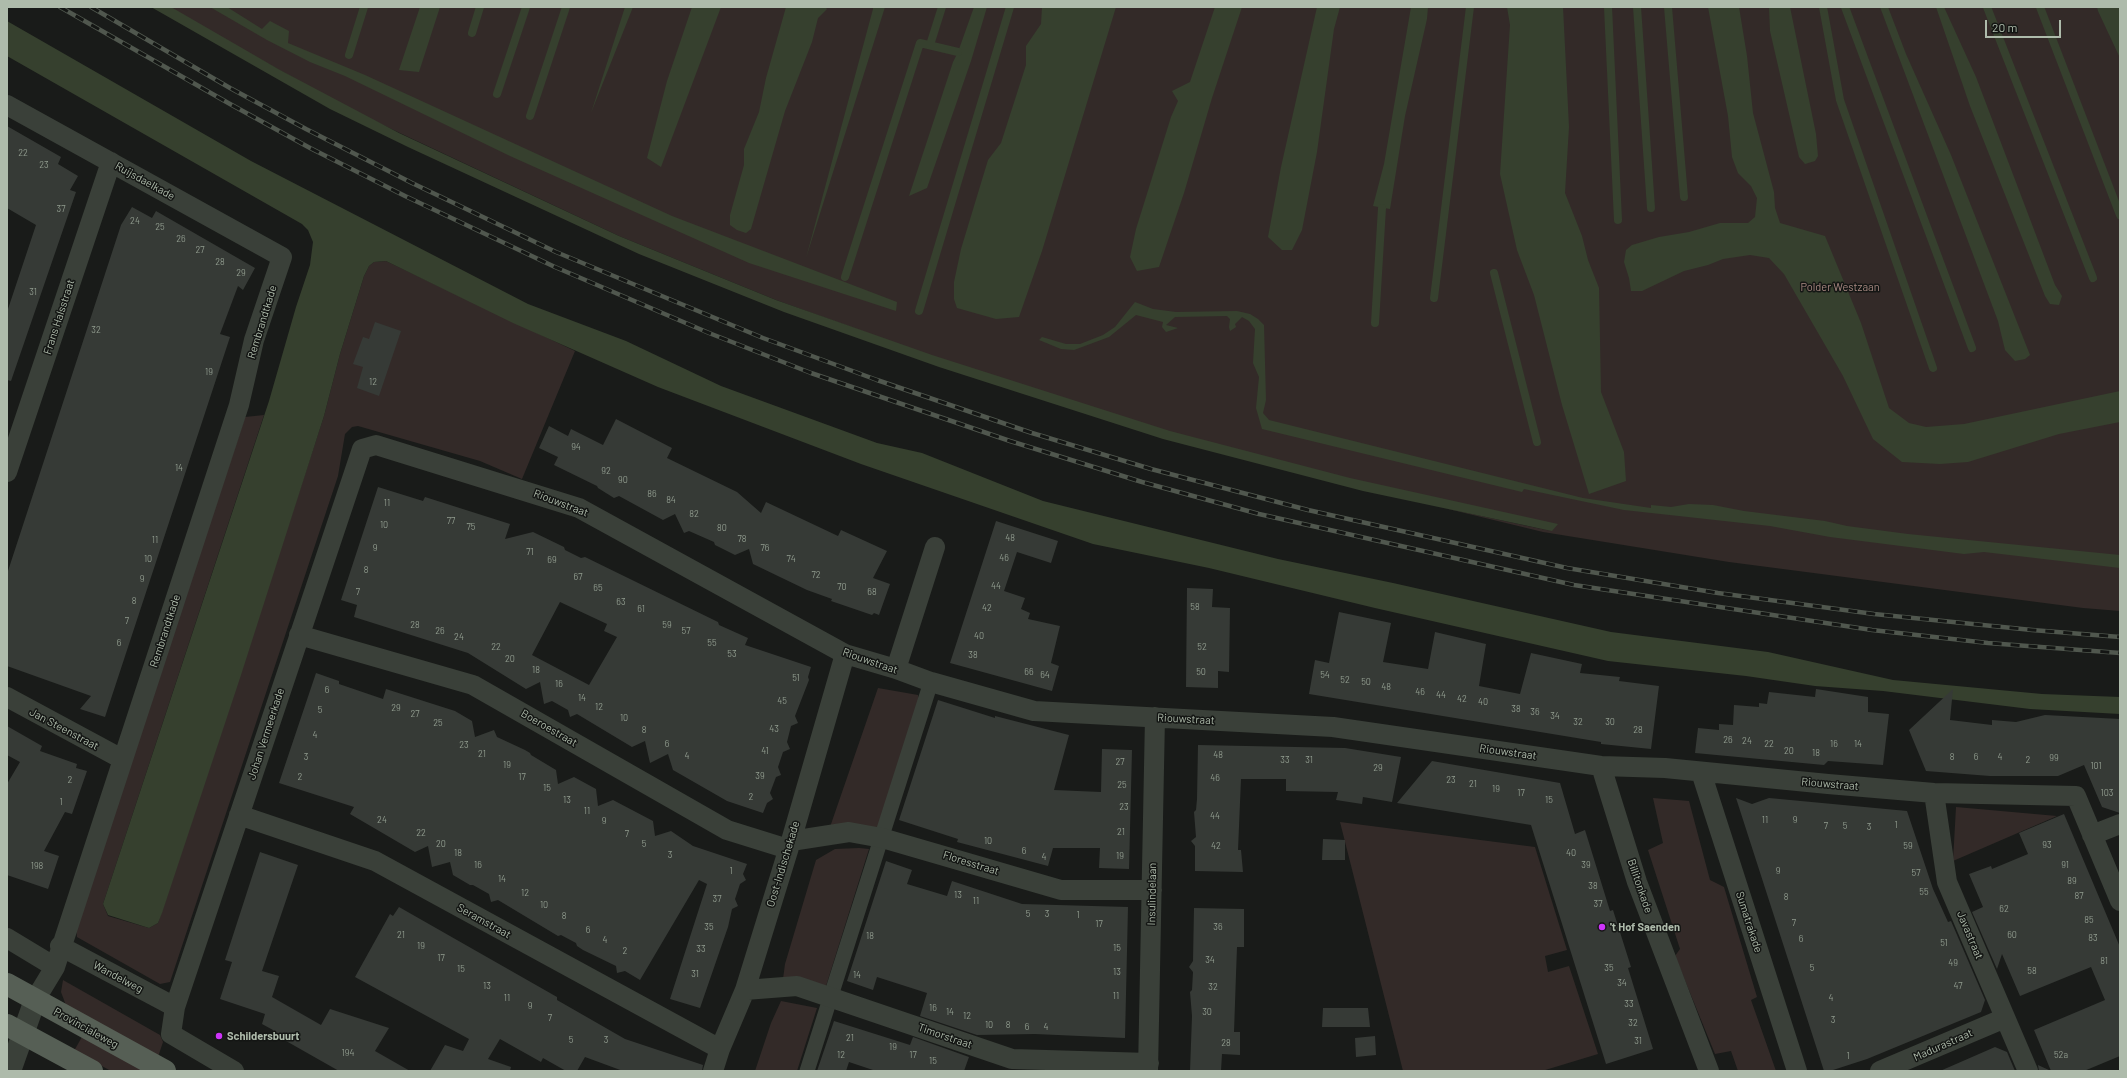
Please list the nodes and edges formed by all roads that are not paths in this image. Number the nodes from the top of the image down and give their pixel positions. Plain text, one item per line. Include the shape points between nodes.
1 (7, 105) edge
2 (111, 162) junction
3 (282, 257) joint
4 (376, 445) joint
5 (7, 472) edge
6 (935, 547) dead end
7 (299, 635) junction
8 (845, 654) junction
9 (896, 669) junction
10 (931, 682) junction
11 (7, 697) edge
12 (1155, 717) junction
13 (122, 759) junction
14 (1601, 766) junction
15 (1700, 772) junction
16 (1934, 793) junction
17 (239, 815) junction
18 (2120, 824) edge
19 (2092, 836) junction
20 (882, 838) junction
21 (789, 845) junction
22 (1152, 890) junction
23 (2120, 901) edge
24 (7, 938) edge
25 (60, 946) junction
26 (54, 967) junction
27 (7, 984) edge
28 (745, 990) junction
29 (831, 996) junction
30 (35, 1000) junction
31 (175, 1008) junction
32 (2005, 1018) junction
33 (15, 1030) edge
34 (720, 1049) junction
35 (1149, 1067) edge
36 (10, 1071) edge
37 (92, 1071) edge
38 (165, 1071) edge
39 (234, 1071) edge
40 (713, 1071) edge
41 (807, 1071) edge
42 (1709, 1071) edge
43 (1797, 1071) edge
44 (1880, 1071) edge
45 (2028, 1071) edge

1 - 2 street, Ruijsdaelkade
2 - 3 street, Ruijsdaelkade
2 - 5 street, Frans Halsstraat
3 - 13 street, Rembrandtkade via 254,340 239,405
4 - 7 street, Johan Vermeerkade via 362,449
4 - 8 street, Riouwstraat via 579,508
6 - 9 street
7 - 17 street, Johan Vermeerkade
7 - 21 street, Boeroestraat via 473,685 727,830
8 - 9 street, Riouwstraat
8 - 21 street, Oost-Indischekade
9 - 10 street, Riouwstraat
10 - 12 street, Riouwstraat via 1034,711
10 - 20 street
11 - 13 street, Jan Steenstraat
12 - 14 street, Riouwstraat via 1333,727
12 - 22 street, Insulindelaan
13 - 25 street, Rembrandtkade
14 - 15 street, Riouwstraat
14 - 42 street, Billitonkade via 1637,882
15 - 16 street, Riouwstraat
15 - 43 street, Sumatrakade
16 - 19 street, Riouwstraat via 2076,796
16 - 32 street, Javastraat via 1947,882
17 - 31 street, Johan Vermeerkade
17 - 34 street, Seramstraat via 375,861
18 - 19 street
19 - 23 street
20 - 21 street, Floresstraat via 849,832
20 - 22 street, Floresstraat via 1061,890
20 - 29 street
21 - 28 street, Oost-Indischekade
22 - 35 street, Insulindelaan
24 - 26 street
25 - 26 street, Rembrandtkade
25 - 31 street, Wandelweg
26 - 30 street, Rembrandtkade
27 - 30 main road, Provincialeweg
28 - 29 street, Timorstraat via 797,986
28 - 34 street, Oost-Indischekade
29 - 35 street, Timorstraat via 1012,1059
29 - 41 street
30 - 33 street
30 - 38 main road, Provincialeweg
31 - 39 street, Johan Vermeerkade via 171,1034
32 - 44 street, Madurastraat
32 - 45 street, Javastraat
33 - 36 street
33 - 37 main road
34 - 40 street, Oost-Indischekade

